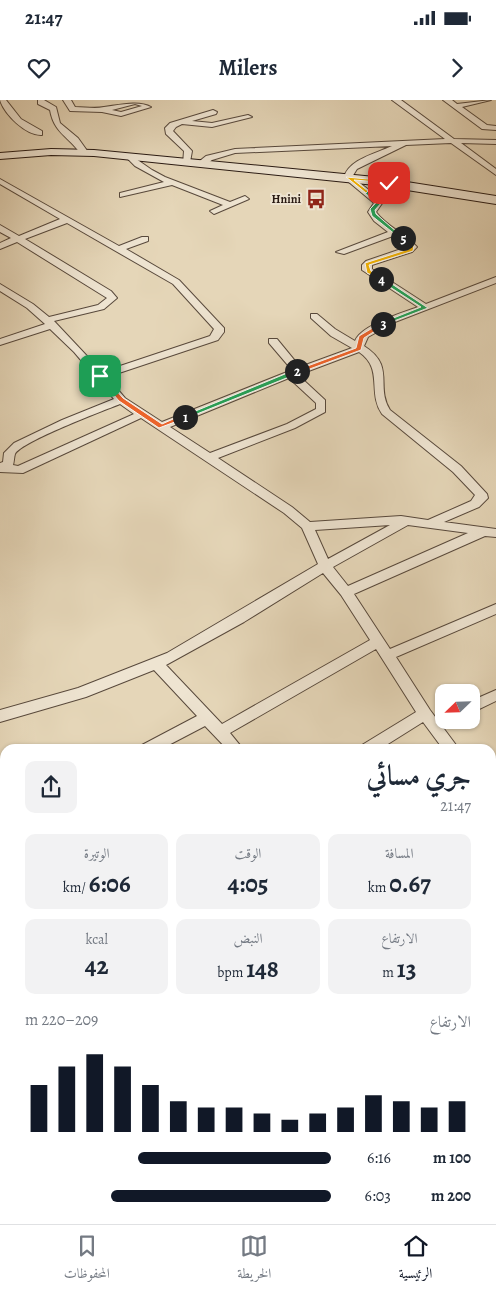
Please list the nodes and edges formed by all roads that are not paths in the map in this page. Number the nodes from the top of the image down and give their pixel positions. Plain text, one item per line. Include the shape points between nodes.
1 (2, 100) edge
2 (396, 100) edge
3 (447, 100) edge
4 (487, 100) edge
5 (41, 102) dead end
6 (68, 102) edge
7 (456, 106) junction
8 (53, 109) junction
9 (102, 110) junction
10 (213, 112) dead end
11 (248, 117) dead end
12 (181, 122) junction
13 (496, 128) edge
14 (38, 133) dead end
15 (453, 141) junction
16 (496, 142) edge
17 (402, 144) junction
18 (84, 152) junction
19 (129, 156) junction
20 (0, 158) edge
21 (186, 162) junction
22 (200, 164) junction
23 (496, 174) edge
24 (348, 178) junction
25 (0, 181) edge
26 (170, 183) junction
27 (123, 196) dead end
28 (245, 199) dead end
29 (496, 199) edge
30 (230, 205) junction
31 (214, 211) dead end
32 (66, 220) junction
33 (0, 228) edge
34 (396, 232) junction
35 (20, 239) junction
36 (145, 239) dead end
37 (0, 246) edge
38 (119, 250) junction
39 (341, 252) dead end
40 (496, 280) edge
41 (0, 287) edge
42 (15, 296) junction
43 (0, 302) edge
44 (426, 308) junction
45 (314, 316) dead end
46 (50, 322) junction
47 (273, 341) dead end
48 (0, 342) edge
49 (358, 349) junction
50 (294, 372) junction
51 (100, 376) junction
52 (121, 400) junction
53 (142, 414) junction
54 (161, 427) junction
55 (208, 458) junction
56 (1, 467) edge
57 (408, 520) junction
58 (432, 523) junction
59 (307, 526) junction
60 (482, 532) junction
61 (496, 533) edge
62 (325, 566) junction
63 (346, 592) junction
64 (496, 609) edge
65 (379, 641) junction
66 (388, 655) junction
67 (157, 664) junction
68 (496, 695) edge
69 (480, 703) edge
70 (0, 716) edge
71 (207, 718) junction
72 (434, 720) edge
73 (220, 732) junction
74 (157, 744) edge
75 (231, 744) edge
76 (379, 744) edge
77 (449, 744) edge

1 - 14 street via 18,121
2 - 15 street
3 - 7 street
4 - 7 street
5 - 8 street
6 - 8 street
6 - 9 street via 77,110
7 - 13 street via 485,127
8 - 18 street via 56,124
9 - 9 street via 135,102 147,107 121,114
10 - 12 street
11 - 12 street via 212,125
12 - 21 street via 168,130 188,150
15 - 16 street
15 - 17 street
15 - 23 street
17 - 22 street via 234,151
17 - 24 street via 354,167
18 - 19 main road
18 - 20 main road
19 - 21 main road
19 - 26 street
21 - 22 main road
22 - 24 main road
24 - 29 main road
24 - 34 street via 378,200 380,204 372,209 373,215
25 - 32 street
26 - 27 street
26 - 30 street via 215,196
28 - 30 street
30 - 31 street
32 - 35 street
32 - 38 street
33 - 35 street
34 - 39 street
34 - 44 street via 413,248 369,263 367,270
35 - 37 street
35 - 46 street via 112,297 101,307
36 - 38 street
38 - 51 street via 176,282 217,324 220,332 206,341
40 - 44 street
41 - 42 street
42 - 43 street
42 - 46 street
44 - 49 street via 392,320 364,335
45 - 49 street
46 - 48 street
46 - 51 street
47 - 50 street
49 - 50 street
49 - 58 street via 372,358 378,367 384,410 457,469 481,494 482,498 475,504
50 - 54 street
50 - 55 street via 321,402 321,410 291,426
51 - 52 street
52 - 53 street
52 - 56 street via 18,445 10,453 8,464
53 - 54 street
53 - 56 street via 20,470
54 - 55 street
55 - 59 street
57 - 58 street
57 - 59 street
57 - 62 street
58 - 60 street
59 - 62 street
60 - 61 street
60 - 63 street
62 - 63 street
62 - 67 street
63 - 65 street
64 - 66 street
65 - 66 street
65 - 73 street
66 - 72 street
67 - 70 street via 80,693
67 - 71 street
68 - 69 street
71 - 73 street
71 - 74 street
72 - 76 street
72 - 77 street
73 - 75 street

